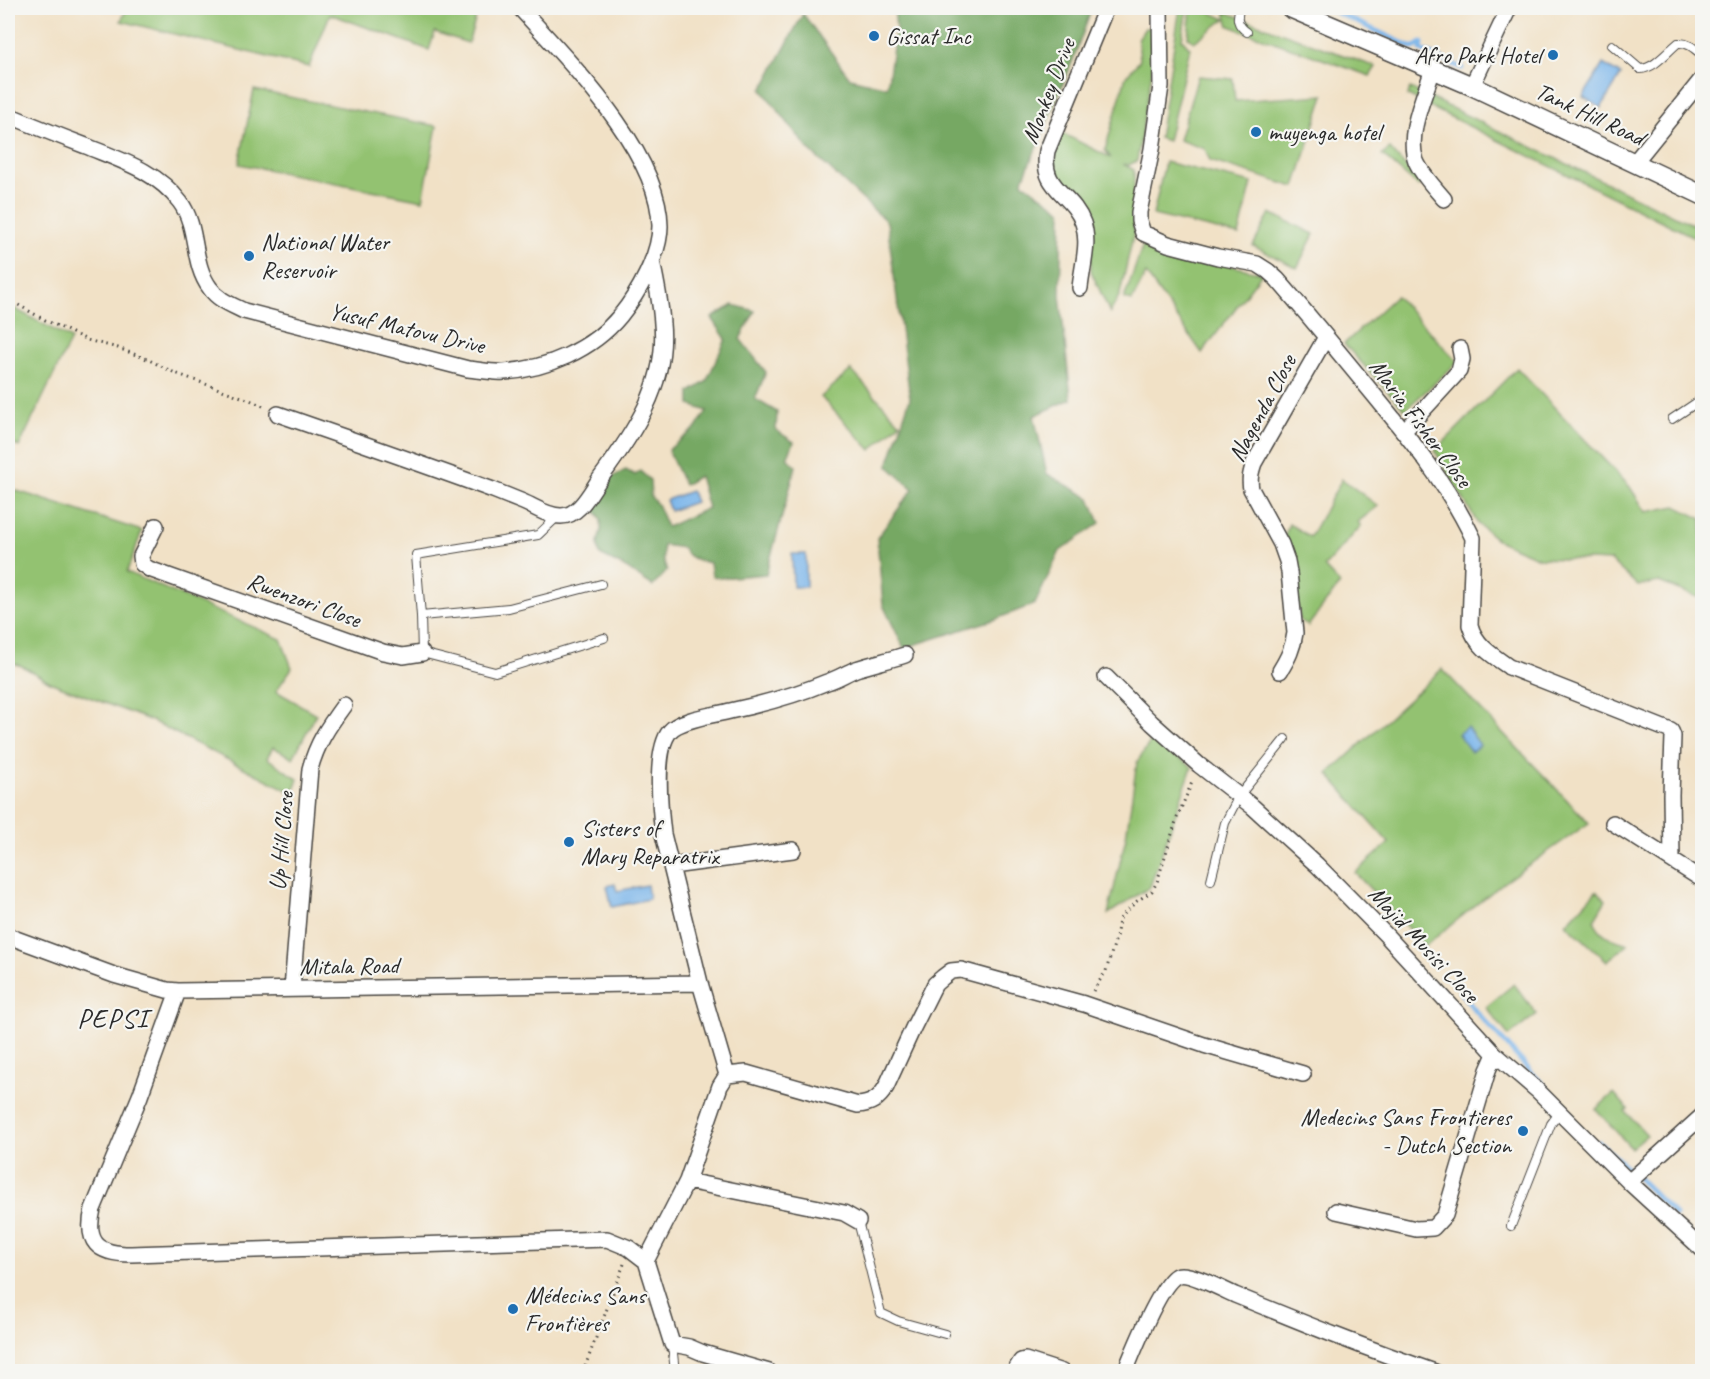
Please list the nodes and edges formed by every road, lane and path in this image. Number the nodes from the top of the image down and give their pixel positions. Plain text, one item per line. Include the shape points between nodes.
1 (520, 8) edge
2 (1106, 8) edge
3 (1160, 8) edge
4 (1240, 8) edge
5 (1290, 8) edge
6 (1509, 8) edge
7 (1247, 32) dead end
8 (1612, 45) dead end
9 (1702, 55) edge
10 (1432, 69) junction
11 (1702, 79) edge
12 (1472, 86) junction
13 (8, 112) edge
14 (1635, 162) junction
15 (1702, 195) edge
16 (1444, 199) dead end
17 (652, 261) junction
18 (1080, 288) dead end
19 (8, 299) edge
20 (1326, 337) junction
21 (1460, 349) dead end
22 (1702, 399) edge
23 (278, 414) joint
24 (1672, 419) dead end
25 (1404, 431) junction
26 (558, 516) junction
27 (156, 526) dead end
28 (601, 584) dead end
29 (421, 616) junction
30 (604, 638) dead end
31 (422, 653) junction
32 (905, 655) dead end
33 (1280, 671) dead end
34 (1106, 677) dead end
35 (344, 705) dead end
36 (1285, 739) dead end
37 (1199, 765) junction
38 (1239, 796) junction
39 (1613, 823) dead end
40 (793, 850) dead end
41 (1672, 860) junction
42 (672, 866) junction
43 (1698, 877) dead end
44 (1211, 880) dead end
45 (8, 936) edge
46 (700, 983) junction
47 (292, 990) junction
48 (178, 992) junction
49 (1084, 1004) junction
50 (1495, 1054) junction
51 (1303, 1074) dead end
52 (727, 1075) junction
53 (1559, 1113) junction
54 (1702, 1116) edge
55 (687, 1181) junction
56 (1629, 1182) junction
57 (1336, 1211) dead end
58 (858, 1221) joint
59 (1511, 1226) dead end
60 (629, 1248) junction
61 (1702, 1249) edge
62 (646, 1261) junction
63 (945, 1334) dead end
64 (672, 1344) junction
65 (583, 1371) edge
66 (675, 1371) edge
67 (769, 1371) edge
68 (1014, 1371) edge
69 (1062, 1371) edge
70 (1125, 1371) edge
71 (1435, 1371) edge

1 - 17 street, Yusuf Matovu Drive via 614,115 633,147 649,179 657,208 660,226
2 - 18 street, Monkey Drive via 1045,162 1049,180 1077,211 1085,231
3 - 20 street, Maria Fisher Close via 1161,86 1139,212 1143,233 1168,244 1257,264 1277,279
4 - 7 lane via 1238,23
5 - 10 street, Tank Hill Road
6 - 12 street
8 - 9 lane via 1640,69 1650,67 1678,43 1688,44
10 - 12 street, Tank Hill Road
10 - 16 street via 1413,147 1422,171
11 - 14 street
12 - 14 street, Tank Hill Road
13 - 17 street, Yusuf Matovu Drive via 141,168 163,184 181,203 194,230 201,270 210,288 223,300 244,311 468,369 503,372 534,367 584,347 611,327
14 - 15 street, Tank Hill Road
17 - 26 street via 663,324 659,372 652,393 632,434 583,503 568,516
19 - 23 path via 87,340 147,359
20 - 25 street, Maria Fisher Close
20 - 33 street, Nagenda Close via 1254,463 1249,481 1281,544 1289,572 1295,633 1291,652
21 - 25 street via 1459,371
22 - 24 lane
23 - 26 street
25 - 41 street, Maria Fisher Close via 1441,482 1473,538 1469,616 1478,642 1509,667 1671,731
26 - 29 lane via 538,535 416,555
27 - 31 street, Rwenzori Close via 141,556 142,564 149,569 383,652 403,656
28 - 29 lane via 509,608
29 - 31 lane
30 - 31 lane, Rwenzori Close via 495,672
32 - 42 street via 798,693 672,729 661,752 660,811
34 - 37 street, Majid Musisi Close
35 - 47 street, Up Hill Close via 324,732 310,769
36 - 38 lane
37 - 38 street, Majid Musisi Close
37 - 49 path via 1157,882 1119,920 1106,971
38 - 44 lane via 1225,823
38 - 50 street, Majid Musisi Close via 1356,903
39 - 41 street
40 - 42 street
41 - 43 street
42 - 46 street
45 - 48 street, Mitala Road via 114,975
46 - 47 street, Mitala Road
46 - 52 street
47 - 48 street, Mitala Road
48 - 60 street via 93,1209 91,1235 106,1251 130,1254 607,1239
49 - 51 street
49 - 52 street via 961,970 951,971 935,984 882,1094 868,1104 858,1105 746,1073
50 - 53 street, Majid Musisi Close
50 - 57 street via 1445,1215 1432,1228 1416,1229
52 - 55 street
53 - 56 street, Majid Musisi Close
53 - 59 lane via 1551,1124
54 - 56 street
55 - 58 street via 844,1213
55 - 62 street
56 - 61 street, Majid Musisi Close
58 - 63 lane via 881,1313
60 - 62 street
60 - 65 path
62 - 64 street
64 - 66 lane
64 - 67 street
68 - 69 street via 1024,1360
70 - 71 street via 1154,1307 1174,1276 1180,1274

